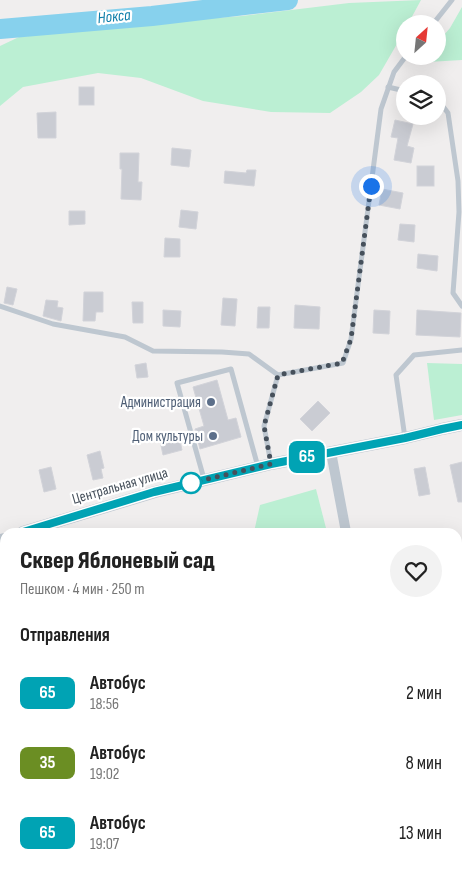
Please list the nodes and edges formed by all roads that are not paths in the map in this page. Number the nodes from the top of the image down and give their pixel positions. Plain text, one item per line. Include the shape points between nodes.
1 (452, 0) edge
2 (440, 15) edge
3 (399, 65) edge
4 (388, 87) junction
5 (396, 89) edge
6 (446, 110) edge
7 (0, 306) edge
8 (462, 306) edge
9 (462, 350) edge
10 (278, 375) junction
11 (462, 425) edge
12 (405, 438) junction
13 (331, 452) junction
14 (265, 466) junction
15 (204, 480) junction
16 (36, 528) edge
17 (345, 528) edge

1 - 2 lane
3 - 4 lane
4 - 5 lane
4 - 10 lane via 381,109 351,339 342,363
6 - 8 lane via 458,180 453,293
7 - 10 lane via 53,324 124,337 153,351 249,354
9 - 12 lane via 414,355 396,375
10 - 14 lane via 264,426
11 - 12 street, Центральная улица
12 - 13 street, Центральная улица
13 - 14 street, Центральная улица
13 - 17 street
14 - 15 street, Центральная улица
14 - 15 lane via 232,369 178,384
15 - 16 street, Центральная улица

